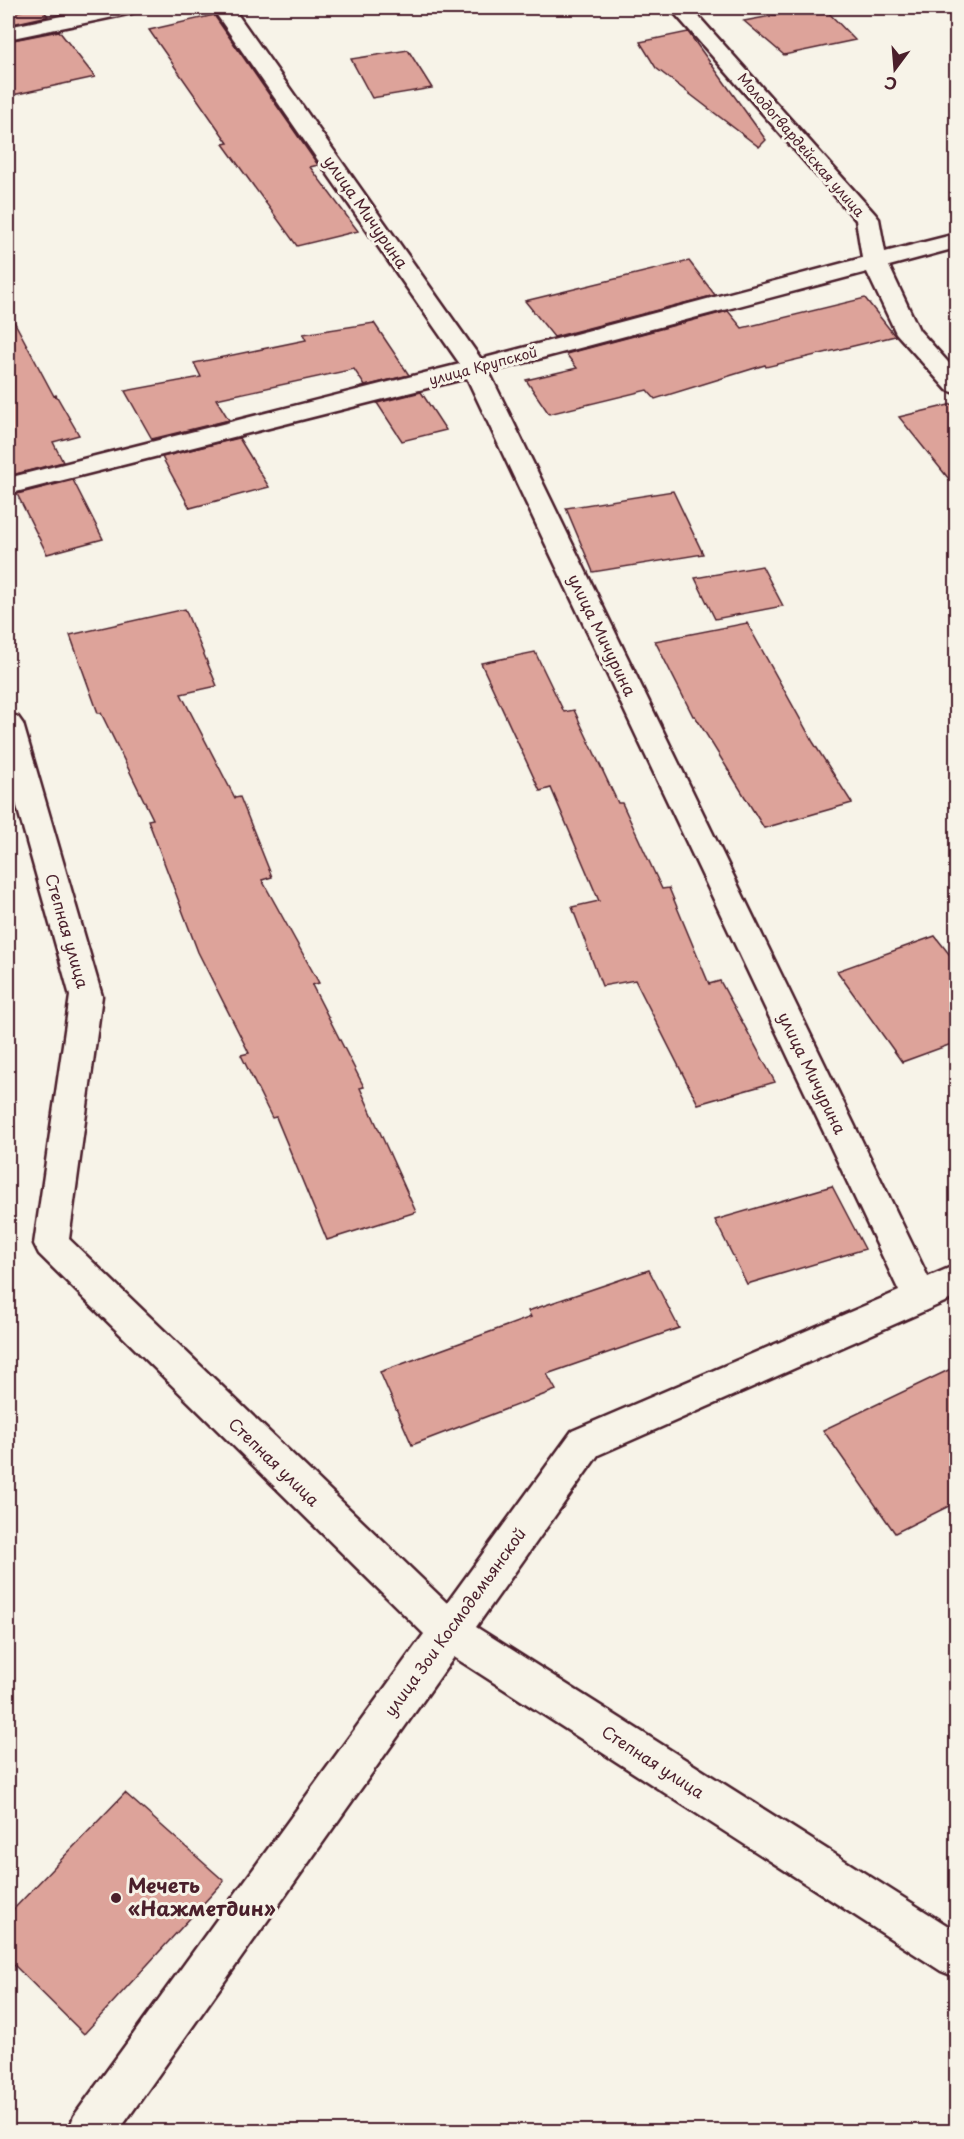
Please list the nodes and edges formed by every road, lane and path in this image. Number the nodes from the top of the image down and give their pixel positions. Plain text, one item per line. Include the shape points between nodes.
1 (128, 8) edge
2 (223, 8) edge
3 (680, 8) edge
4 (8, 33) edge
5 (957, 241) edge
6 (874, 262) junction
7 (475, 368) junction
8 (957, 385) edge
9 (8, 486) edge
10 (8, 724) edge
11 (957, 1280) edge
12 (920, 1298) junction
13 (448, 1631) junction
14 (957, 1956) edge
15 (90, 2132) edge

1 - 4 street
2 - 7 street, улица Мичурина
3 - 6 street, Молодогвардейская улица via 867,219
5 - 6 street, улица Крупской
6 - 7 street, улица Крупской
6 - 8 street, Молодогвардейская улица via 908,333
7 - 9 street, улица Крупской
7 - 12 street, улица Мичурина
10 - 13 street, Степная улица via 86,996 51,1244
11 - 12 street, улица Зои Космодемьянской
12 - 13 street, улица Зои Космодемьянской via 585,1443
13 - 14 street, Степная улица
13 - 15 street, улица Зои Космодемьянской

